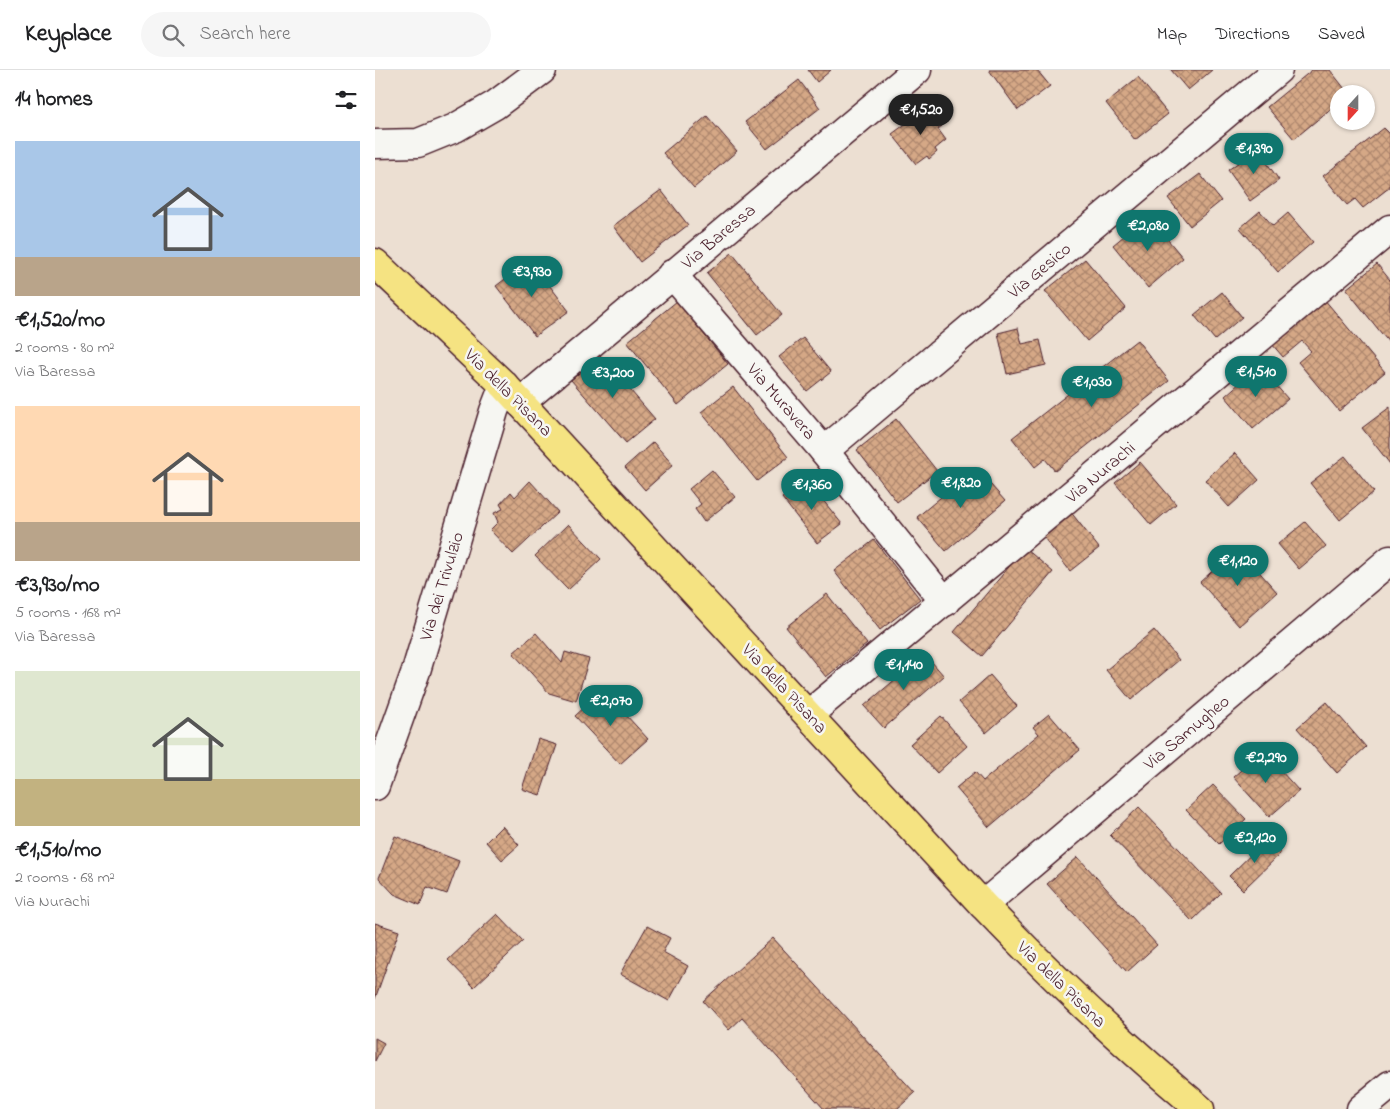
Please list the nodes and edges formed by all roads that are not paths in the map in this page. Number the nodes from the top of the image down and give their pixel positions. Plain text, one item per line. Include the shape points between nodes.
1 (542, 70) edge
2 (917, 70) edge
3 (1277, 70) edge
4 (375, 144) edge
5 (1390, 230) edge
6 (375, 263) edge
7 (673, 274) junction
8 (512, 394) junction
9 (824, 451) junction
10 (1390, 560) edge
11 (945, 602) junction
12 (809, 714) junction
13 (375, 786) edge
14 (983, 905) junction
15 (1390, 1085) edge
16 (1200, 1109) edge
17 (1361, 1109) edge

1 - 4 street via 495,106 455,128 418,144
2 - 7 street, Via Baressa
3 - 9 street, Via Gesico
5 - 11 street, Via Nurachi
6 - 8 main road, Via della Pisana
7 - 8 street, Via Baressa
7 - 9 street, Via Muravera
8 - 12 main road, Via della Pisana
8 - 13 street, Via dei Trivulzio via 494,412 415,671
9 - 11 street, Via Muravera
10 - 14 street, Via Samugheo
11 - 12 street, Via Nurachi
12 - 14 main road, Via della Pisana
14 - 16 main road, Via della Pisana via 1116,1037
15 - 17 street

